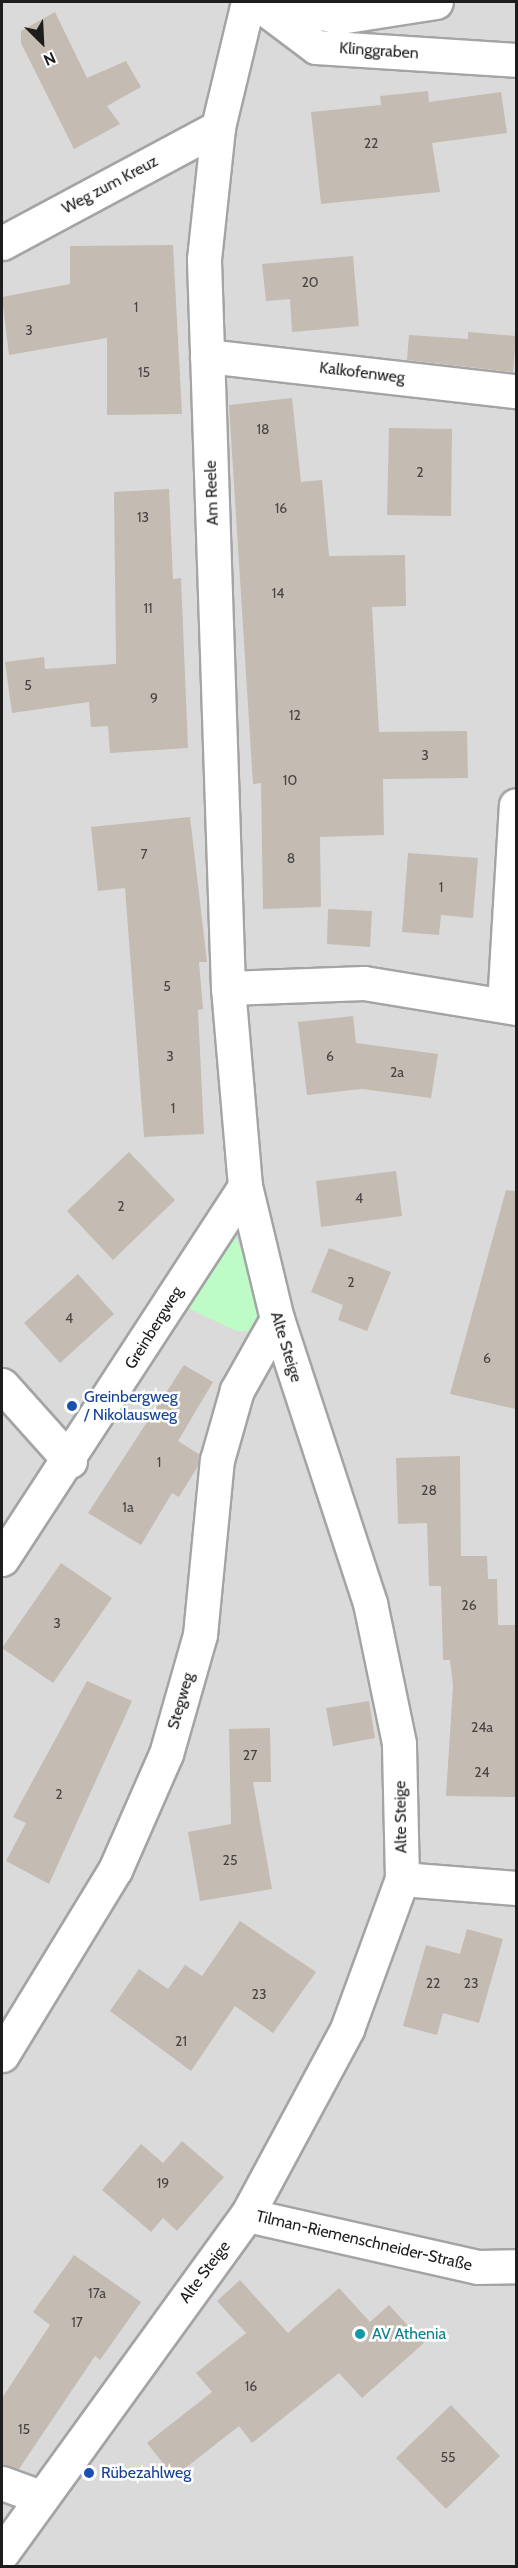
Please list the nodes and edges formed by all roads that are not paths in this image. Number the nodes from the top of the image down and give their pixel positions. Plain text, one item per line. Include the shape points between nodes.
1 (248, 2) edge
2 (256, 2) edge
3 (272, 2) edge
4 (436, 2) edge
5 (516, 60) edge
6 (218, 127) junction
7 (2, 243) edge
8 (207, 356) junction
9 (516, 391) edge
10 (516, 805) edge
11 (228, 988) junction
12 (510, 1006) edge
13 (245, 1186) junction
14 (277, 1319) junction
15 (2, 1384) edge
16 (70, 1461) junction
17 (2, 1559) edge
18 (402, 1879) junction
19 (516, 1888) edge
20 (2, 2055) edge
21 (247, 2215) junction
22 (516, 2266) edge
23 (2, 2483) edge
24 (38, 2496) junction
25 (2, 2553) edge

1 - 6 street, Am Reele
2 - 5 street, Klinggraben via 316,47
3 - 4 street via 340,16
6 - 7 street, Weg zum Kreuz
6 - 8 street, Am Reele via 204,259
8 - 9 street, Kalkofenweg
8 - 11 street, Am Reele
10 - 12 street
11 - 12 street via 364,982
11 - 13 street, Alte Steige
13 - 14 street, Alte Steige
13 - 16 street, Greinbergweg
14 - 18 street, Alte Steige via 370,1603 399,1743
14 - 20 street, Stegweg via 237,1390 217,1461 200,1635 166,1754 115,1870
15 - 16 street
16 - 17 street, Greinbergweg
18 - 19 street
18 - 21 street, Alte Steige via 347,2029
21 - 22 street, Tilman-Riemenschneider-Straße via 477,2267
21 - 24 street, Alte Steige
23 - 24 street
24 - 25 street, Alte Steige

